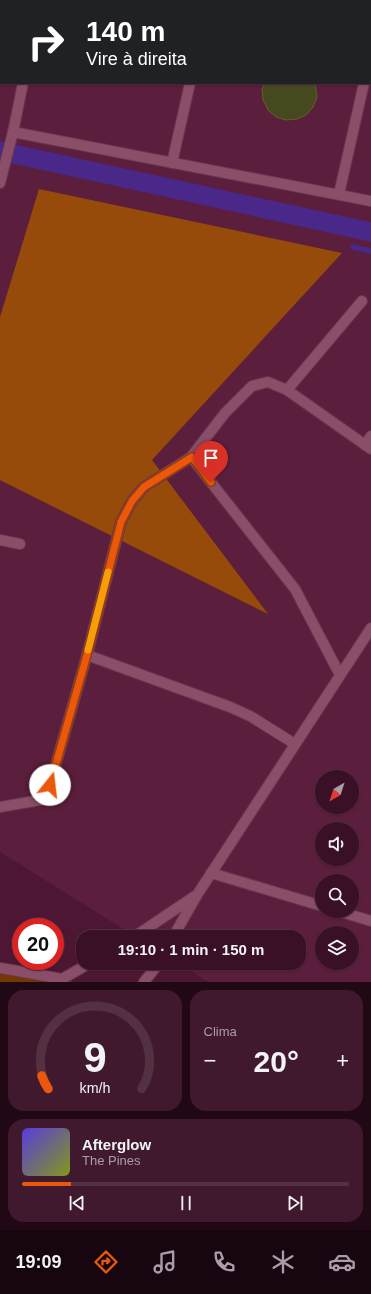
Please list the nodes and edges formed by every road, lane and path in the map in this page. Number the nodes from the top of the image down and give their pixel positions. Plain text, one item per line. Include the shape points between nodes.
1 (23, 84) edge
2 (190, 84) edge
3 (364, 84) edge
4 (12, 132) junction
5 (172, 163) junction
6 (0, 183) edge
7 (338, 194) junction
8 (371, 201) edge
9 (362, 301) dead end
10 (287, 390) junction
11 (371, 436) edge
12 (368, 447) edge
13 (192, 457) junction
14 (0, 540) edge
15 (20, 544) dead end
16 (371, 628) edge
17 (87, 655) junction
18 (340, 675) junction
19 (295, 744) junction
20 (0, 807) edge
21 (211, 873) junction
22 (197, 895) junction
23 (315, 904) edge
24 (359, 917) edge
25 (371, 921) edge
26 (144, 930) edge
27 (177, 930) edge
28 (0, 968) edge
29 (78, 970) edge
30 (153, 970) edge
31 (62, 979) junction
32 (74, 982) edge
33 (144, 982) edge

1 - 4 lane
2 - 5 lane
3 - 7 lane
4 - 5 lane
4 - 6 lane
5 - 7 lane
7 - 8 lane
9 - 10 lane
10 - 12 lane
10 - 13 lane via 268,382 252,386 225,413
11 - 12 lane
13 - 17 lane via 144,487 132,501 121,522
13 - 18 lane via 295,589
14 - 15 lane
16 - 18 lane
17 - 19 lane via 230,707 250,716
17 - 20 lane via 46,799
18 - 19 lane
19 - 21 lane
21 - 22 lane
21 - 23 lane
22 - 26 lane
22 - 27 lane
24 - 25 lane
28 - 31 lane
29 - 31 lane
30 - 33 lane
31 - 32 lane

